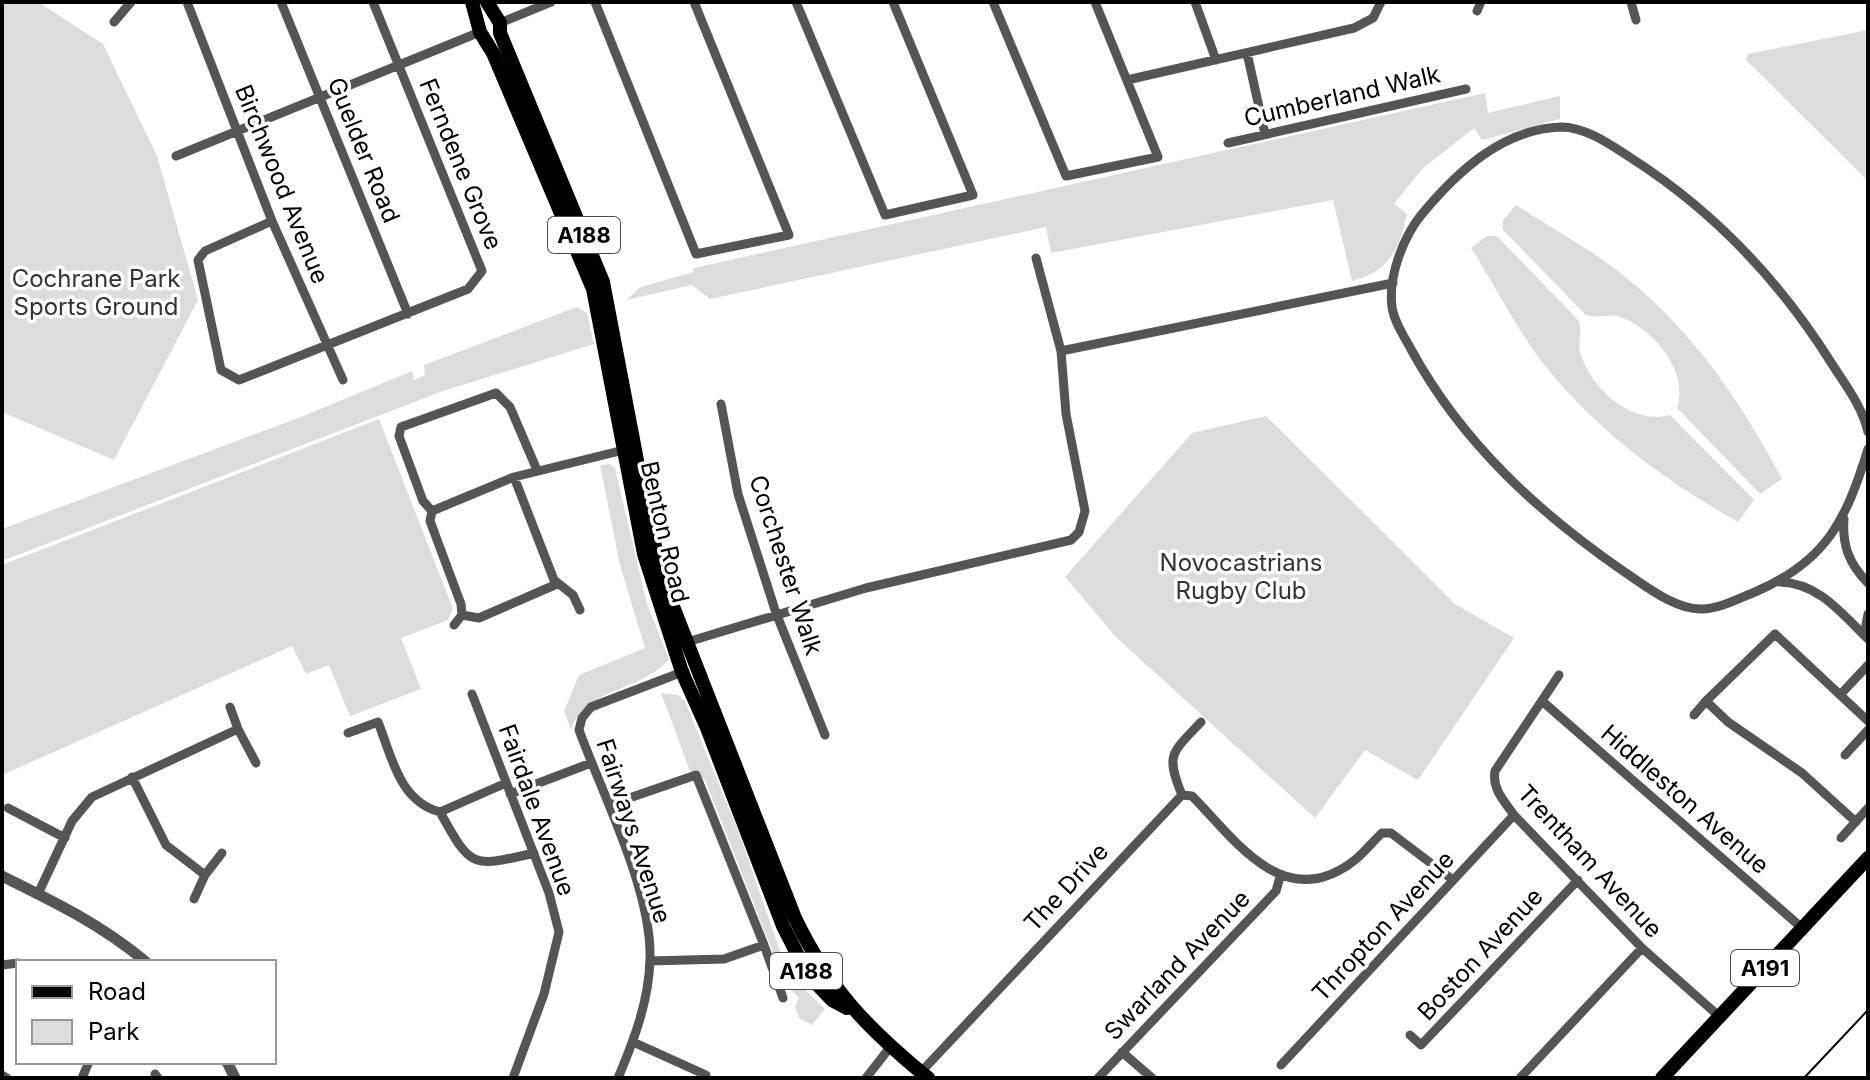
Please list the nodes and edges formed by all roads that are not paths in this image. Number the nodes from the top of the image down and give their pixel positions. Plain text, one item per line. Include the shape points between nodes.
1 (131, 2) edge
2 (187, 2) edge
3 (281, 2) edge
4 (373, 2) edge
5 (472, 2) edge
6 (487, 2) edge
7 (551, 2) edge
8 (595, 2) edge
9 (694, 2) edge
10 (796, 2) edge
11 (893, 2) edge
12 (993, 2) edge
13 (1095, 2) edge
14 (1195, 2) edge
15 (1381, 2) edge
16 (1631, 2) edge
17 (1636, 20) dead end
18 (114, 22) dead end
19 (490, 28) junction
20 (1247, 53) junction
21 (1216, 60) junction
22 (400, 64) junction
23 (1127, 80) junction
24 (1466, 89) dead end
25 (321, 95) junction
26 (238, 130) junction
27 (1265, 134) junction
28 (1228, 143) dead end
29 (176, 156) dead end
30 (272, 221) junction
31 (1036, 258) dead end
32 (1393, 283) junction
33 (408, 314) junction
34 (329, 345) junction
35 (1061, 351) junction
36 (343, 380) dead end
37 (721, 404) dead end
38 (1868, 432) edge
39 (629, 449) junction
40 (1868, 449) edge
41 (537, 470) junction
42 (514, 477) junction
43 (432, 511) junction
44 (1844, 519) junction
45 (1780, 582) junction
46 (1868, 583) edge
47 (557, 584) junction
48 (580, 610) dead end
49 (776, 613) junction
50 (1868, 614) edge
51 (462, 615) junction
52 (454, 625) dead end
53 (1866, 637) edge
54 (679, 645) junction
55 (1868, 665) edge
56 (688, 670) junction
57 (1559, 675) dead end
58 (472, 694) dead end
59 (1840, 695) junction
60 (1542, 701) junction
61 (1706, 701) junction
62 (230, 707) dead end
63 (1694, 715) dead end
64 (1868, 721) edge
65 (1201, 722) dead end
66 (238, 729) junction
67 (1868, 730) edge
68 (348, 733) dead end
69 (825, 735) dead end
70 (1845, 755) dead end
71 (256, 763) dead end
72 (591, 763) junction
73 (132, 777) junction
74 (506, 783) junction
75 (510, 794) junction
76 (1182, 795) junction
77 (609, 805) junction
78 (8, 808) dead end
79 (1868, 808) edge
80 (440, 812) junction
81 (1514, 815) junction
82 (1856, 822) junction
83 (65, 838) junction
84 (1841, 838) dead end
85 (222, 853) dead end
86 (534, 853) junction
87 (1868, 858) edge
88 (205, 875) junction
89 (2, 876) edge
90 (1280, 877) junction
91 (1453, 880) junction
92 (1578, 880) junction
93 (38, 894) junction
94 (194, 899) dead end
95 (1802, 928) junction
96 (764, 945) junction
97 (1642, 948) junction
98 (144, 960) edge
99 (650, 961) junction
100 (783, 998) dead end
101 (1720, 1017) junction
102 (1410, 1035) dead end
103 (633, 1042) junction
104 (891, 1046) junction
105 (1122, 1052) junction
106 (1281, 1065) dead end
107 (2, 1075) edge
108 (706, 1075) dead end
109 (924, 1075) edge
110 (7, 1078) edge
111 (513, 1078) edge
112 (618, 1078) edge
113 (866, 1078) edge
114 (1098, 1078) edge
115 (1152, 1078) edge
116 (1520, 1078) edge
117 (1662, 1078) edge

1 - 18 street
2 - 26 street, Birchwood Avenue
3 - 25 street, Guelder Road
4 - 22 street, Ferndene Grove
5 - 19 main road, Benton Road / A188
6 - 19 main road, Benton Road / A188
7 - 19 street
8 - 9 street via 696,254 789,235
10 - 11 street via 885,215 973,195
12 - 23 street via 1066,176 1158,157
13 - 23 street
14 - 21 street
15 - 20 street via 1362,26
16 - 17 street
19 - 22 street
19 - 39 main road, Benton Road / A188 via 603,282
20 - 21 street
20 - 27 street
21 - 23 street
22 - 25 street
22 - 33 street, Ferndene Grove via 482,271 468,289
24 - 27 street, Cumberland Walk
25 - 26 street
25 - 33 street, Guelder Road
26 - 29 street
26 - 30 street, Birchwood Avenue
27 - 28 street, Cumberland Walk
30 - 34 street, Birchwood Avenue
30 - 34 street, Ferndene Grove via 205,251 198,260 221,370 239,380
31 - 35 street
32 - 35 street
32 - 38 street via 1396,263 1417,220 1464,168 1495,147 1538,130 1564,127 1588,133 1657,175 1753,258 1815,338 1863,414
32 - 45 street via 1392,309 1399,326 1449,409 1533,503 1565,530 1683,606 1704,609
33 - 34 street, Ferndene Grove
34 - 36 street, Birchwood Avenue
35 - 49 street via 1066,414 1085,511 1071,540
37 - 49 street, Corchester Walk via 738,494
39 - 41 street
39 - 54 main road, Benton Road / A188
40 - 44 street
41 - 42 street
41 - 43 street via 510,407 496,393 405,425 399,436 423,501
42 - 43 street
42 - 47 street
43 - 51 street via 430,521
44 - 45 street
44 - 46 street via 1843,542 1855,571
45 - 53 street via 1800,583 1826,598
47 - 48 street via 573,595
47 - 51 street via 479,618
49 - 54 street
49 - 69 street, Corchester Walk
50 - 53 street
51 - 52 street
54 - 56 main road, Benton Road / A188
55 - 59 street
56 - 72 street, Fairways Avenue via 591,707 579,730
56 - 104 main road, Benton Road / A188 via 816,963 852,1010
57 - 60 street, Trentham Avenue
58 - 74 street, Fairdale Avenue
59 - 61 street via 1775,634
59 - 64 street
60 - 81 street, Trentham Avenue via 1495,771 1493,782
60 - 95 street, Hiddleston Avenue
61 - 63 street
61 - 82 street via 1802,773
62 - 66 street
65 - 76 street via 1172,752 1171,767
66 - 71 street
66 - 73 street
67 - 70 street
68 - 80 street via 378,722 410,797
72 - 75 street
72 - 77 street, Fairways Avenue
73 - 83 street via 92,797
73 - 88 street via 166,845
74 - 75 street, Fairdale Avenue
74 - 80 street
75 - 86 street, Fairdale Avenue
76 - 90 street via 1192,796 1264,868
76 - 109 street, The Drive
77 - 96 street via 696,775
77 - 99 street, Fairways Avenue via 642,900
78 - 83 street
79 - 82 street
80 - 86 street via 462,852 478,862
81 - 91 street, Thropton Avenue
81 - 92 street, Trentham Avenue
82 - 84 street
83 - 93 street
85 - 88 street
86 - 111 street, Fairdale Avenue via 559,932 544,994
87 - 95 main road, A191
88 - 94 street
89 - 93 street
90 - 91 street via 1327,877 1361,856 1382,833 1391,833
90 - 105 street, Swarland Avenue via 1276,891
91 - 106 street, Thropton Avenue
92 - 97 street, Trentham Avenue
92 - 102 street, Boston Avenue via 1421,1045
93 - 98 street via 116,937
95 - 101 main road, A191
96 - 99 street via 724,959
96 - 100 street
97 - 101 street, Trentham Avenue
97 - 116 street
99 - 103 street, Fairways Avenue
101 - 117 main road, A191
103 - 108 street
103 - 112 street, Fairways Avenue
104 - 109 main road, Benton Road / A188
104 - 113 street
105 - 114 street, Swarland Avenue
105 - 115 street
107 - 110 street

